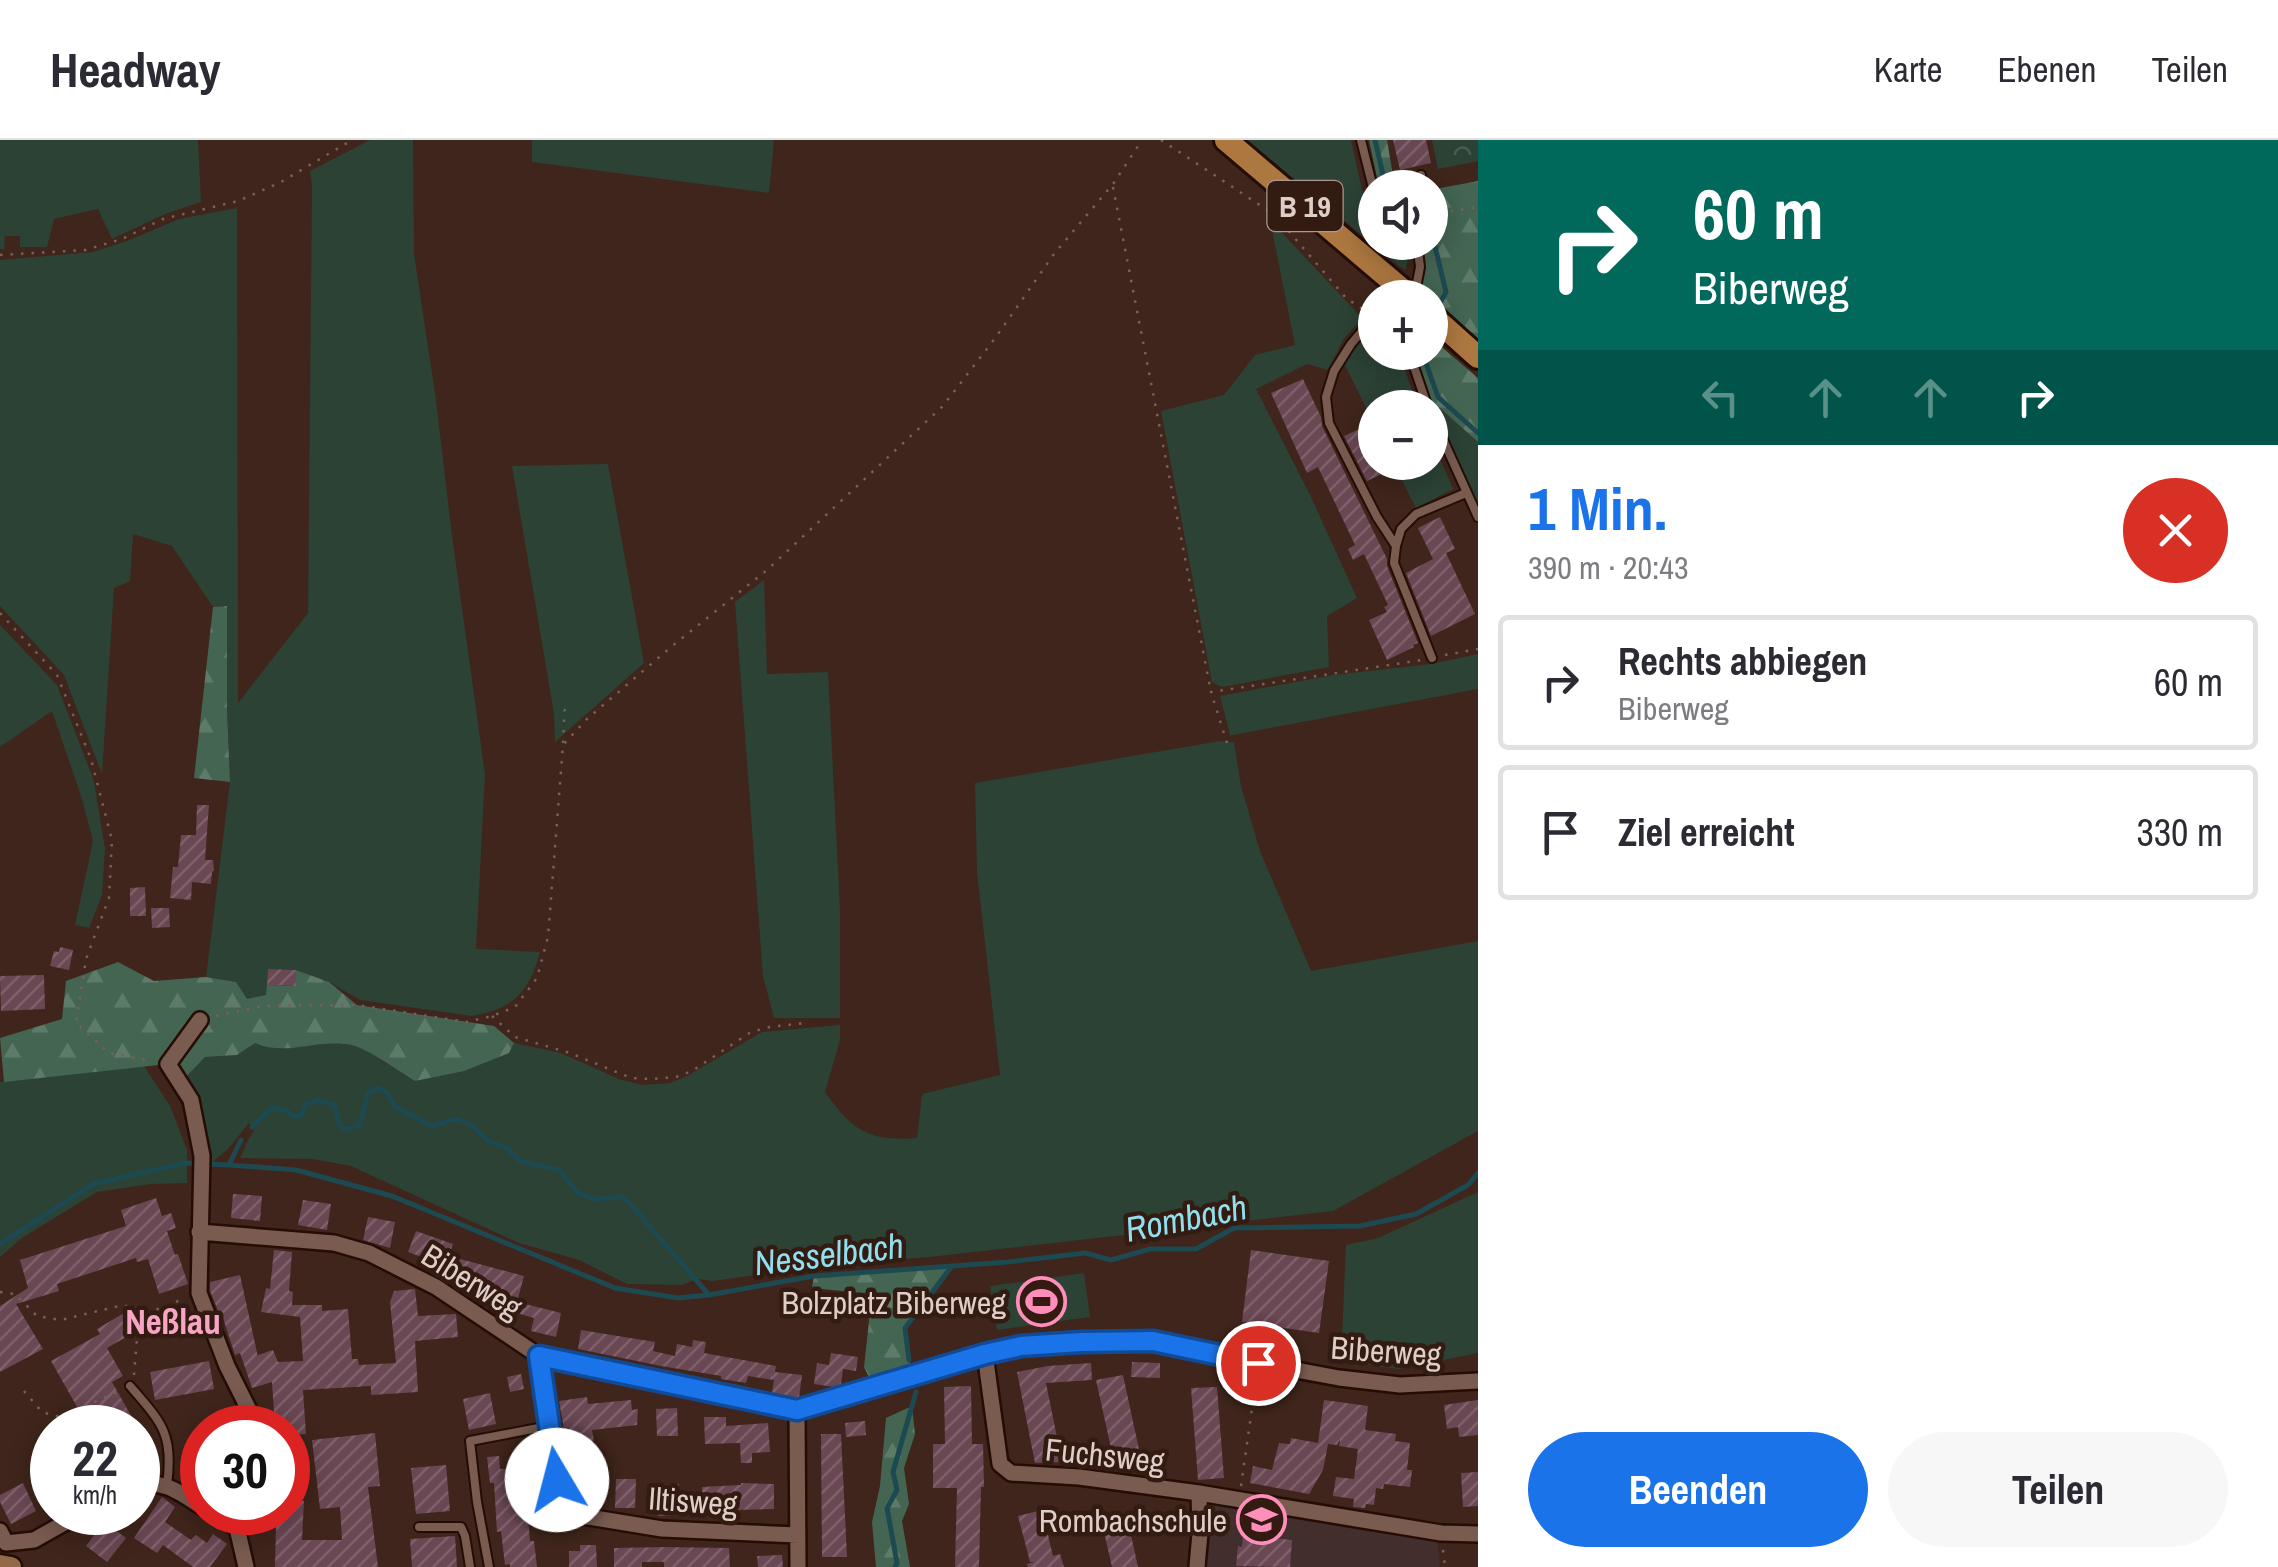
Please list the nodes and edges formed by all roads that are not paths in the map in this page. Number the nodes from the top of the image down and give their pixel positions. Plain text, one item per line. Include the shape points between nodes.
1 (1226, 140) edge
2 (1361, 140) edge
3 (1368, 170) edge
4 (1393, 280) edge
5 (1448, 330) edge
6 (1358, 335) edge
7 (1478, 357) edge
8 (1448, 452) edge
9 (1466, 493) junction
10 (1478, 517) edge
11 (1396, 546) junction
12 (1432, 658) road end
13 (200, 1020) road end
14 (198, 1232) junction
15 (985, 1354) junction
16 (539, 1356) junction
17 (1478, 1381) edge
18 (130, 1386) road end
19 (246, 1405) edge
20 (797, 1410) junction
21 (549, 1426) junction
22 (160, 1484) edge
23 (167, 1485) junction
24 (180, 1493) edge
25 (1199, 1493) junction
26 (419, 1528) dead end
27 (0, 1531) edge
28 (797, 1534) junction
29 (1478, 1534) edge
30 (43, 1535) edge
31 (239, 1535) edge
32 (0, 1565) edge
33 (12, 1567) edge
34 (246, 1567) edge
35 (470, 1567) edge
36 (489, 1567) edge
37 (798, 1567) edge
38 (1197, 1567) edge

1 - 4 main road, B 19
2 - 3 lane
5 - 7 main road
6 - 11 lane via 1334,372 1326,397 1329,424
8 - 9 lane
9 - 10 lane
9 - 11 lane via 1416,514
11 - 12 lane via 1394,562
13 - 14 street via 168,1064 192,1100 202,1162
14 - 16 street, Biberweg via 334,1243 369,1254 436,1287
14 - 19 street via 199,1293
15 - 17 street, Biberweg via 1036,1345 1153,1341 1339,1378 1400,1385
15 - 20 street, Biberweg
15 - 25 street, Fuchsweg via 1000,1464 1012,1474
16 - 20 street, Biberweg
16 - 21 street, Iltisweg
18 - 23 lane via 166,1433
20 - 28 street
21 - 28 street, Iltisweg via 561,1507 576,1515 662,1529
21 - 36 lane via 470,1441
22 - 23 street
23 - 24 street
25 - 29 street, Fuchsweg
25 - 38 street, Fuchsweg
26 - 35 lane via 461,1527
27 - 30 street via 6,1544
28 - 37 street
31 - 34 street
32 - 33 main road

